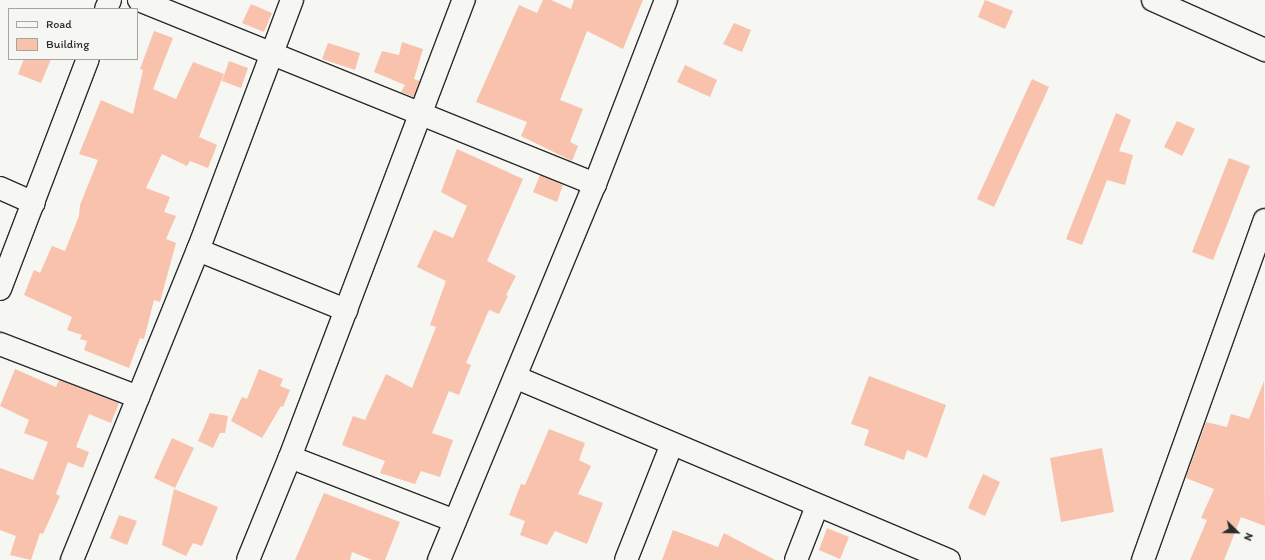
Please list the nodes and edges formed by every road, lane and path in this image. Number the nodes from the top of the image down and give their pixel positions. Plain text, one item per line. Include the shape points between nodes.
1 (139, 0) edge
2 (292, 0) edge
3 (464, 0) edge
4 (666, 0) edge
5 (1163, 2) edge
6 (1265, 50) edge
7 (270, 55) junction
8 (88, 60) edge
9 (420, 114) junction
10 (594, 184) junction
11 (0, 188) edge
12 (34, 203) junction
13 (1265, 220) edge
14 (198, 250) junction
15 (0, 289) edge
16 (346, 310) junction
17 (0, 344) edge
18 (515, 377) junction
19 (138, 397) junction
20 (672, 444) junction
21 (290, 457) junction
22 (817, 506) junction
23 (454, 520) junction
24 (72, 560) edge
25 (248, 560) edge
26 (439, 560) edge
27 (626, 560) edge
28 (796, 560) edge
29 (948, 560) edge
30 (1143, 560) edge

1 - 7 street
2 - 7 street
3 - 9 street
4 - 10 street
5 - 6 street
7 - 9 street
7 - 14 street
8 - 12 street
9 - 10 street
9 - 16 street
10 - 18 street
11 - 12 street
12 - 15 street
13 - 30 street
14 - 16 street
14 - 19 street
16 - 21 street
17 - 19 street
18 - 20 street
18 - 23 street
19 - 24 street
20 - 22 street
20 - 27 street
21 - 23 street
21 - 25 street
22 - 28 street
22 - 29 street
23 - 26 street

